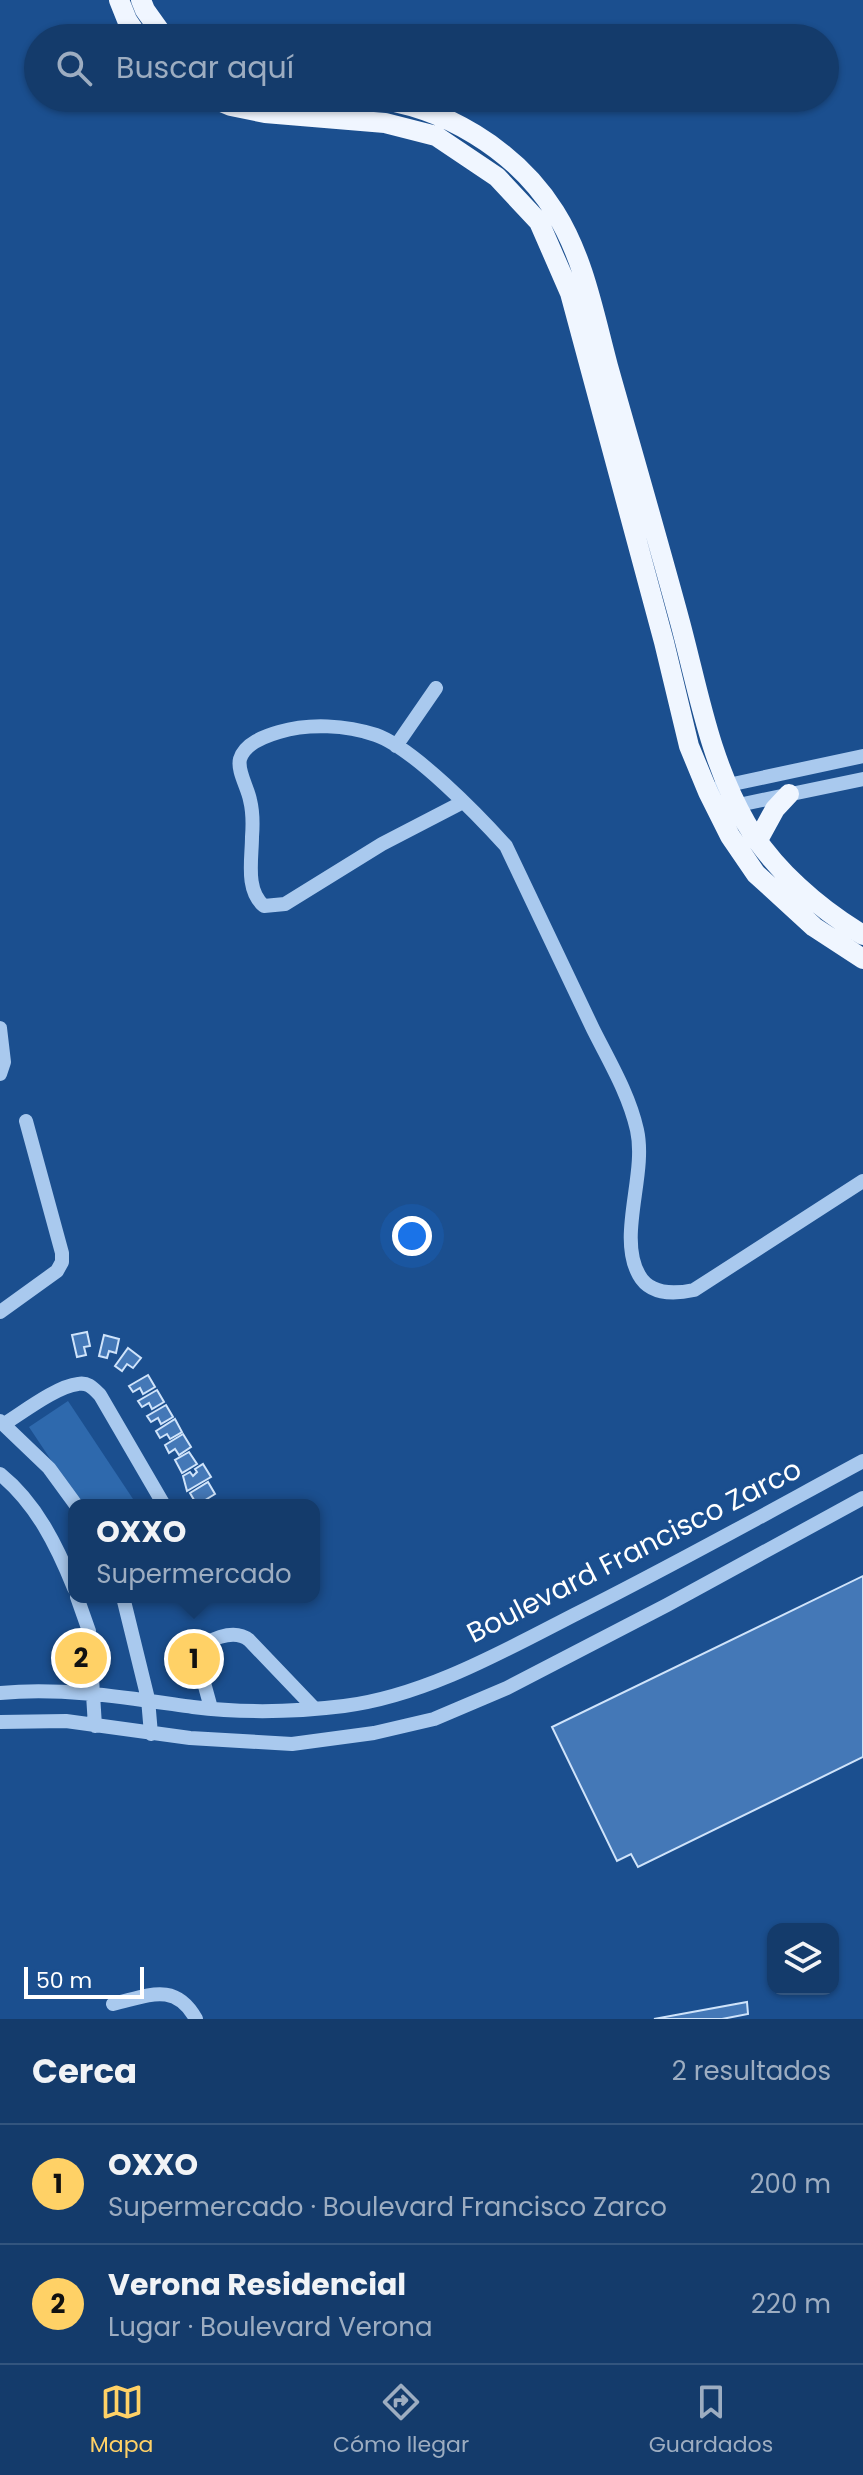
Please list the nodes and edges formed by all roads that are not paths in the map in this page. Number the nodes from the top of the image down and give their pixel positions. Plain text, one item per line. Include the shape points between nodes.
1 (119, 0) edge
2 (141, 0) edge
3 (130, 24) edge
4 (155, 24) edge
5 (260, 112) edge
6 (428, 112) edge
7 (606, 394) junction
8 (436, 688) dead end
9 (396, 746) junction
10 (863, 756) edge
11 (863, 779) edge
12 (717, 788) junction
13 (789, 794) junction
14 (463, 802) junction
15 (727, 808) junction
16 (758, 840) junction
17 (863, 935) edge
18 (863, 959) edge
19 (0, 1028) edge
20 (1, 1050) edge
21 (0, 1074) edge
22 (26, 1121) dead end
23 (863, 1181) edge
24 (0, 1312) edge
25 (2, 1422) edge
26 (863, 1461) edge
27 (0, 1474) edge
28 (863, 1498) edge
29 (72, 1499) edge
30 (161, 1499) edge
31 (68, 1573) edge
32 (79, 1603) edge
33 (124, 1603) edge
34 (0, 1693) edge
35 (93, 1694) junction
36 (148, 1699) junction
37 (211, 1708) junction
38 (314, 1708) junction
39 (0, 1722) edge
40 (95, 1726) junction
41 (151, 1734) junction
42 (113, 2004) dead end
43 (196, 2019) edge

1 - 3 main road
2 - 4 main road
5 - 7 main road via 371,121 436,136 497,177 539,222
6 - 7 main road via 489,144 524,173 555,212 581,265
7 - 12 main road via 689,746
8 - 9 street
9 - 14 street
9 - 14 street via 376,735 338,727 295,727 265,736 246,749 240,765 253,822 251,883 264,906 285,904
10 - 12 street
11 - 13 street
12 - 15 main road
13 - 15 street
13 - 16 main road
14 - 23 street via 506,846 629,1104 640,1154 631,1231 641,1279 673,1294 694,1290
15 - 16 main road
15 - 18 main road via 756,874 814,927
16 - 17 main road via 798,886
19 - 20 street
20 - 21 street
22 - 24 street via 62,1262
25 - 29 street via 49,1468
25 - 30 street via 66,1388 89,1385 100,1395
26 - 38 street, Boulevard Francisco Zarco via 535,1637 420,1686 360,1703
27 - 31 street via 40,1518
28 - 41 street, Boulevard Francisco Zarco via 507,1688 434,1719 292,1744
32 - 35 street via 89,1631
33 - 36 street
34 - 35 street, Boulevard Francisco Zarco
35 - 36 street, Boulevard Francisco Zarco
35 - 40 street
36 - 37 street, Boulevard Francisco Zarco
36 - 41 street
37 - 38 street, Boulevard Francisco Zarco
37 - 38 street via 196,1661 199,1648 232,1634 244,1636
39 - 40 street, Boulevard Francisco Zarco
40 - 41 street, Boulevard Francisco Zarco
42 - 43 street via 172,1994

